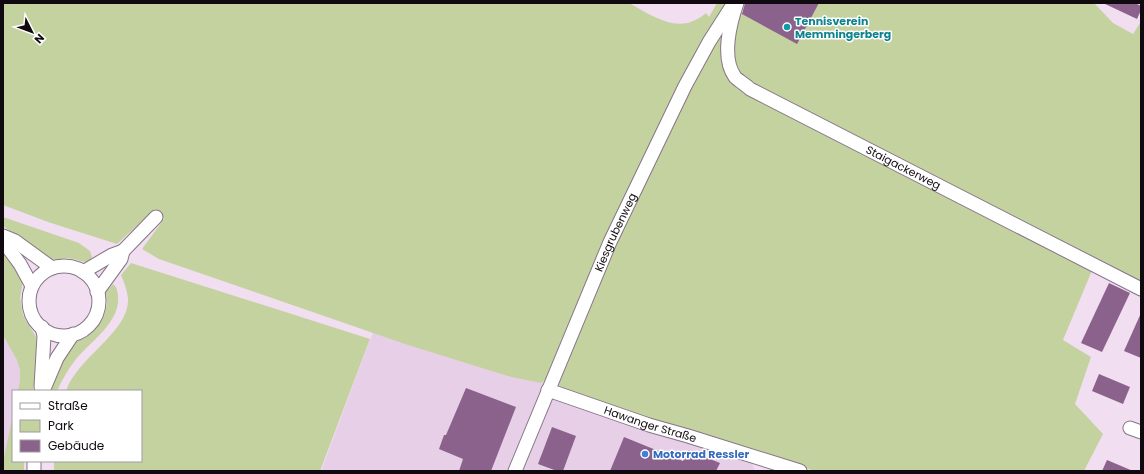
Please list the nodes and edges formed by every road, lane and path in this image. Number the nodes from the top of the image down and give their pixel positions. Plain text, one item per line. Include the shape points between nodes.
1 (735, 3) edge
2 (156, 217) dead end
3 (3, 236) edge
4 (3, 241) edge
5 (123, 252) junction
6 (52, 268) junction
7 (83, 272) junction
8 (32, 286) junction
9 (1141, 289) edge
10 (97, 292) junction
11 (42, 328) junction
12 (73, 334) junction
13 (42, 390) edge
14 (42, 390) edge
15 (548, 390) junction
16 (764, 466) edge
17 (515, 471) edge
18 (800, 471) edge

1 - 9 street, Staigackerweg via 728,60 735,77 750,89
1 - 15 street, Kiesgrubenweg via 685,86 648,160 610,242
2 - 5 street
3 - 6 street via 15,241
4 - 8 street
5 - 7 street via 112,254
5 - 10 street via 121,259
6 - 7 street via 68,266
6 - 8 street via 40,275
7 - 10 street via 92,280
8 - 11 street via 30,306 34,318
10 - 12 street via 98,305 94,318 85,328
11 - 12 street via 53,334
11 - 13 street
12 - 14 street via 57,358
15 - 16 street, Hawanger Straße
15 - 17 street, Kiesgrubenweg
16 - 18 street, Hawanger Straße

